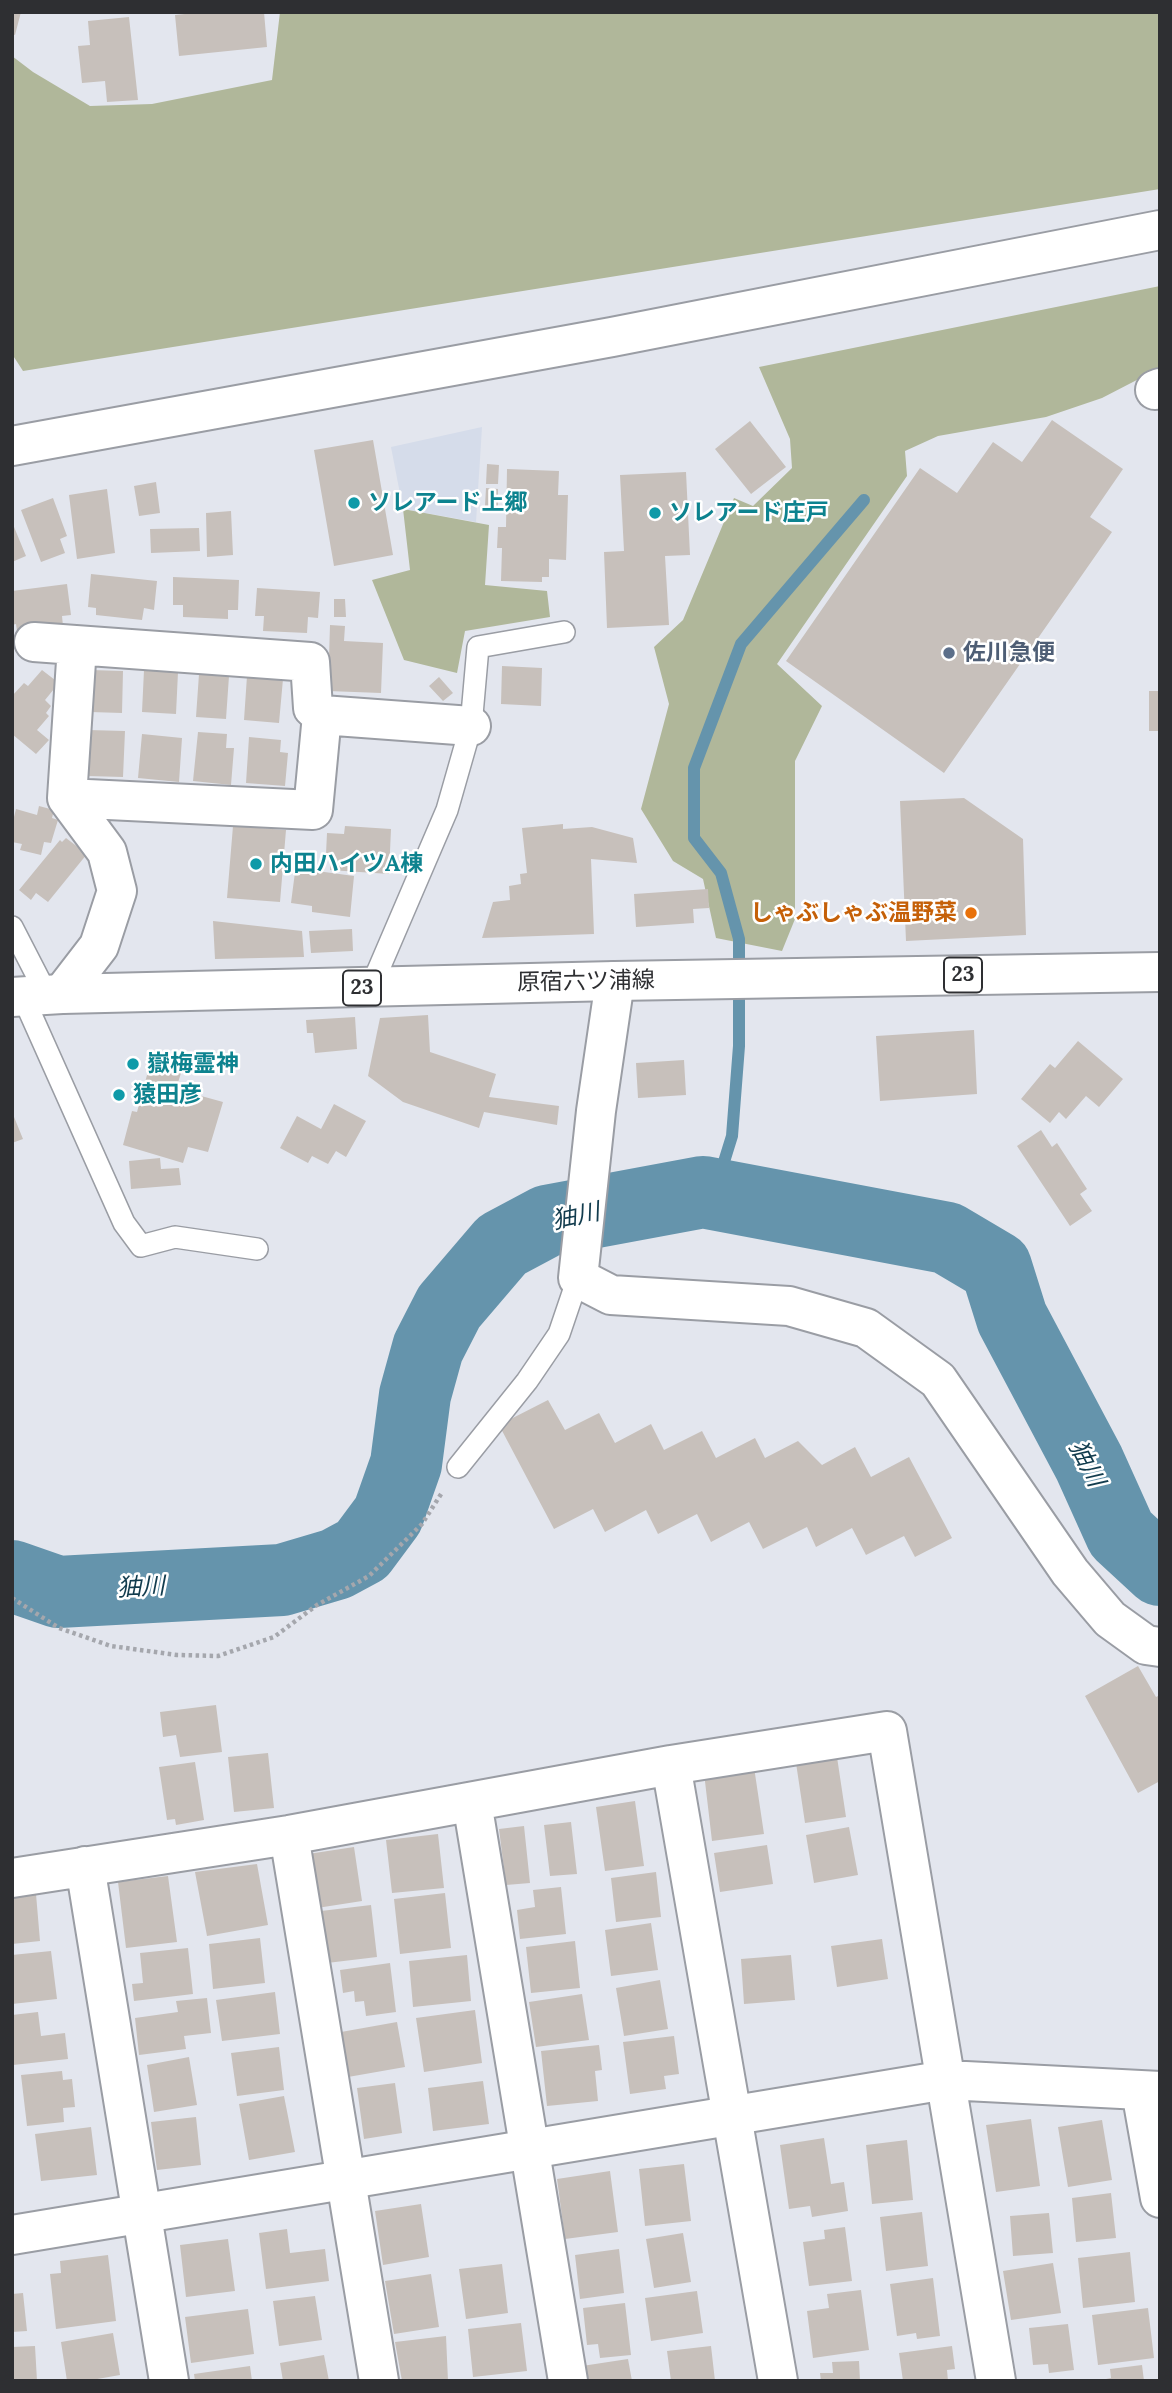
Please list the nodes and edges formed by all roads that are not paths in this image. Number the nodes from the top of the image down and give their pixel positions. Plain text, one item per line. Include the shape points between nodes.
1 (1160, 230) edge
2 (12, 446) edge
3 (564, 632) dead end
4 (34, 642) dead end
5 (77, 646) junction
6 (322, 715) junction
7 (471, 726) junction
8 (67, 799) junction
9 (12, 927) edge
10 (1160, 972) edge
11 (615, 981) junction
12 (371, 987) junction
13 (36, 996) edge
14 (257, 1249) dead end
15 (578, 1278) junction
16 (458, 1467) road end
17 (1160, 1647) edge
18 (671, 1765) junction
19 (472, 1802) junction
20 (289, 1835) junction
21 (85, 1866) junction
22 (12, 1878) edge
23 (946, 2080) junction
24 (1151, 2091) edge
25 (733, 2115) junction
26 (529, 2148) junction
27 (346, 2181) junction
28 (1160, 2198) edge
29 (142, 2213) junction
30 (12, 2235) edge
31 (169, 2381) edge
32 (379, 2381) edge
33 (568, 2381) edge
34 (778, 2381) edge
35 (996, 2381) edge

1 - 2 street via 612,337
3 - 7 lane via 478,647
4 - 5 street
5 - 6 street via 310,662 313,708
5 - 8 street
6 - 7 street
6 - 8 street via 313,810
7 - 12 lane via 447,810
8 - 13 street via 107,852 117,891 99,946
9 - 13 lane
10 - 11 street, 原宿六ツ浦線 / 23
11 - 12 street, 原宿六ツ浦線 / 23
11 - 15 street
12 - 13 street, 原宿六ツ浦線 / 23
13 - 14 lane via 124,1223 141,1246 175,1237
15 - 16 lane via 559,1334
15 - 17 street via 611,1294 789,1306 866,1328 938,1380 1070,1572 1110,1619 1146,1645
18 - 19 street
18 - 23 street via 887,1731
18 - 25 street
19 - 20 street
19 - 26 street
20 - 21 street
20 - 27 street
21 - 22 street
21 - 29 street
23 - 24 street
23 - 25 street
23 - 35 street
24 - 28 street
25 - 26 street
25 - 34 street
26 - 27 street
26 - 33 street
27 - 29 street
27 - 32 street
29 - 30 street
29 - 31 street

